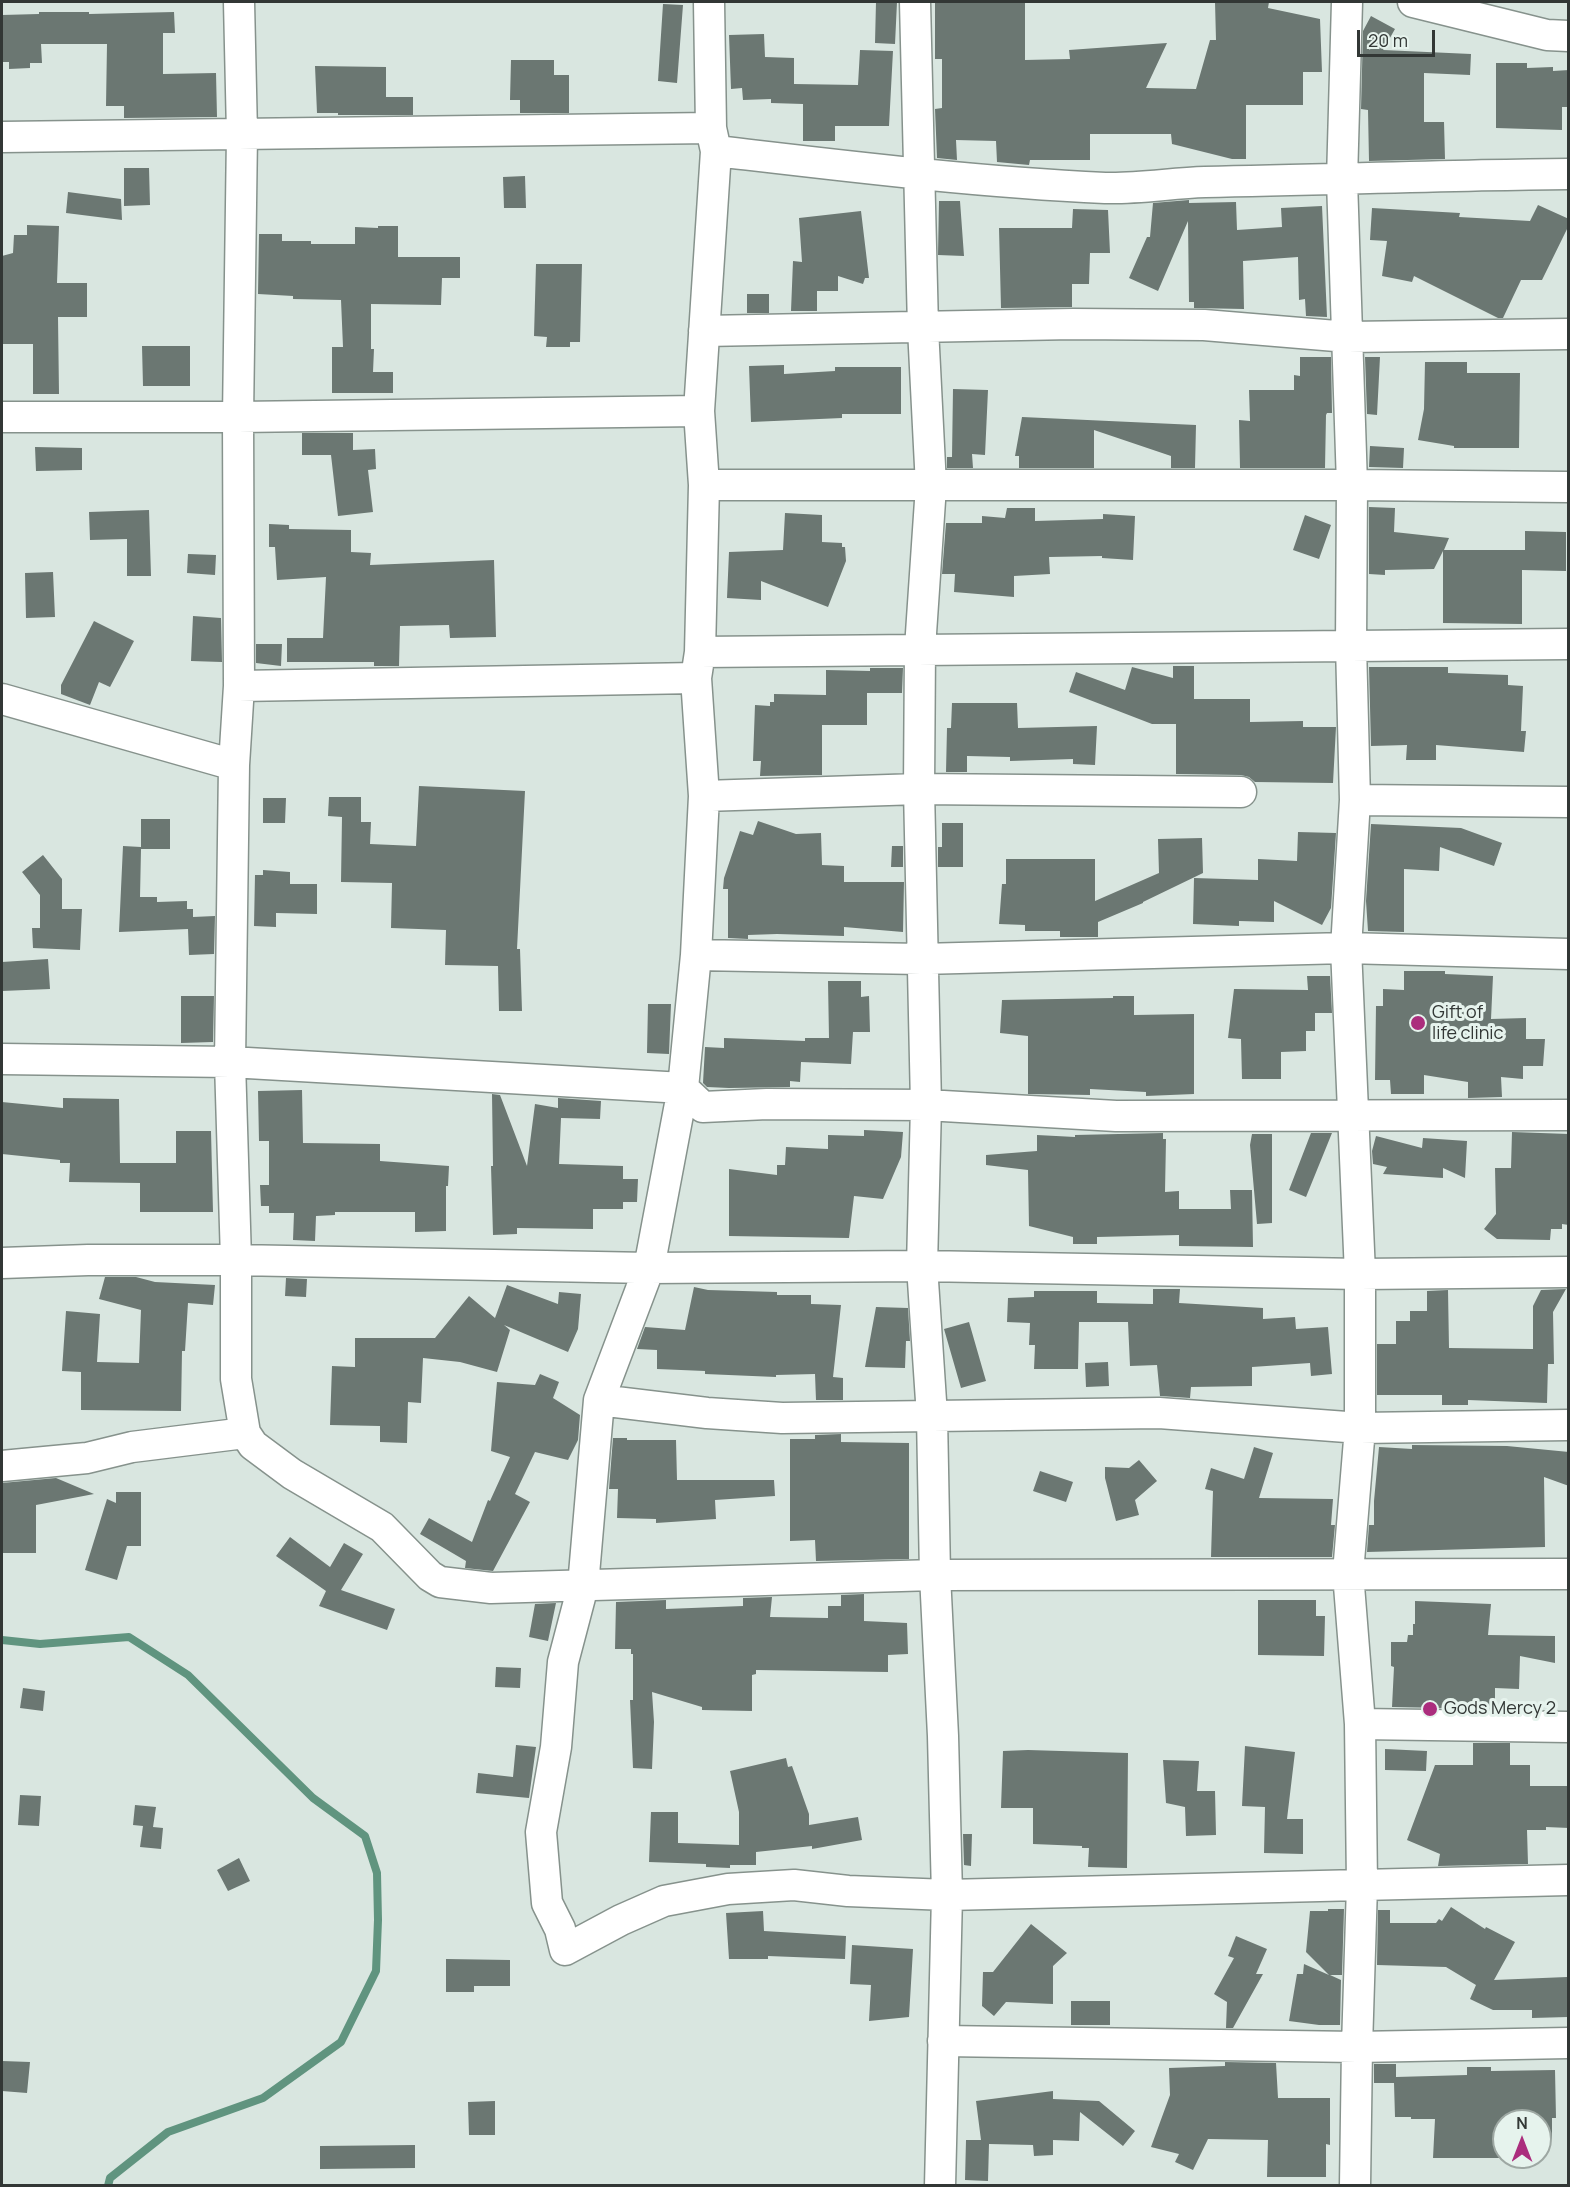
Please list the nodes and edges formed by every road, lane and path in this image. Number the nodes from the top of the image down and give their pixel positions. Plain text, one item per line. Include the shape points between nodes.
1 (239, 2) edge
2 (710, 2) edge
3 (915, 2) edge
4 (1347, 2) edge
5 (1413, 2) edge
6 (1569, 36) edge
7 (242, 134) junction
8 (2, 137) edge
9 (713, 139) junction
10 (1569, 174) edge
11 (919, 175) junction
12 (1342, 180) junction
13 (923, 328) junction
14 (704, 331) junction
15 (1569, 334) edge
16 (1348, 337) junction
17 (699, 411) junction
18 (2, 417) edge
19 (238, 417) junction
20 (704, 485) junction
21 (1352, 485) junction
22 (931, 486) junction
23 (1569, 487) edge
24 (1569, 644) edge
25 (1351, 645) junction
26 (921, 648) junction
27 (698, 665) junction
28 (239, 686) junction
29 (2, 699) edge
30 (234, 765) junction
31 (919, 789) junction
32 (1241, 792) dead end
33 (704, 796) junction
34 (1355, 800) junction
35 (1569, 802) edge
36 (1346, 948) junction
37 (1569, 954) edge
38 (696, 955) junction
39 (921, 959) junction
40 (2, 1059) edge
41 (230, 1062) junction
42 (684, 1088) junction
43 (926, 1105) junction
44 (1352, 1114) junction
45 (1569, 1115) edge
46 (236, 1260) junction
47 (2, 1263) edge
48 (922, 1266) junction
49 (649, 1268) junction
50 (1569, 1272) edge
51 (1360, 1274) junction
52 (599, 1400) junction
53 (932, 1416) junction
54 (1569, 1425) edge
55 (1360, 1428) junction
56 (245, 1433) junction
57 (2, 1466) edge
58 (1348, 1574) junction
59 (1569, 1574) edge
60 (935, 1575) junction
61 (583, 1586) junction
62 (1359, 1724) junction
63 (1569, 1727) edge
64 (1569, 1880) edge
65 (1362, 1885) junction
66 (947, 1894) junction
67 (942, 2041) junction
68 (1569, 2043) edge
69 (1356, 2047) junction
70 (940, 2186) edge
71 (1355, 2186) edge

1 - 7 street
2 - 9 street
3 - 11 street
4 - 12 street
5 - 6 street via 1547,35
7 - 8 street
7 - 9 street
7 - 19 street
9 - 11 street
9 - 14 street
10 - 12 street
11 - 12 street via 1108,188
11 - 13 street
12 - 16 street
13 - 14 street
13 - 16 street via 1204,325
13 - 22 street
14 - 17 street
15 - 16 street
16 - 21 street
17 - 19 street
17 - 20 street
18 - 19 street
19 - 28 street
20 - 22 street
20 - 27 street
21 - 22 street
21 - 23 street
21 - 25 street
22 - 26 street
24 - 25 street
25 - 26 street
25 - 34 street
26 - 27 street
26 - 31 street
27 - 28 street
27 - 33 street
28 - 30 street
29 - 30 street
30 - 41 street
31 - 32 street
31 - 33 street
31 - 39 street
33 - 38 street
34 - 35 street
34 - 36 street
36 - 37 street
36 - 39 street
36 - 44 street
38 - 39 street
38 - 42 street
39 - 43 street
40 - 41 street
41 - 42 street
41 - 46 street
42 - 43 street via 703,1107
42 - 49 street
43 - 44 street via 1116,1116
43 - 48 street
44 - 45 street
44 - 51 street
46 - 47 street
46 - 49 street
46 - 56 street via 236,1379
48 - 49 street
48 - 51 street
48 - 53 street
49 - 52 street
50 - 51 street
51 - 55 street
52 - 53 street via 782,1418
52 - 61 street
53 - 55 street via 1159,1413
53 - 60 street
54 - 55 street
55 - 58 street
56 - 57 street via 132,1447 87,1458
56 - 61 street via 253,1445 292,1474 382,1527 440,1582 491,1588
58 - 59 street
58 - 60 street
58 - 62 street
60 - 61 street
60 - 66 street
61 - 66 street via 563,1662 556,1747 541,1832 547,1903 565,1950 664,1901 728,1889 794,1885
62 - 63 street
62 - 65 street
64 - 65 street
65 - 66 street
65 - 69 street
66 - 67 street
67 - 69 street
67 - 70 street
68 - 69 street
69 - 71 street

